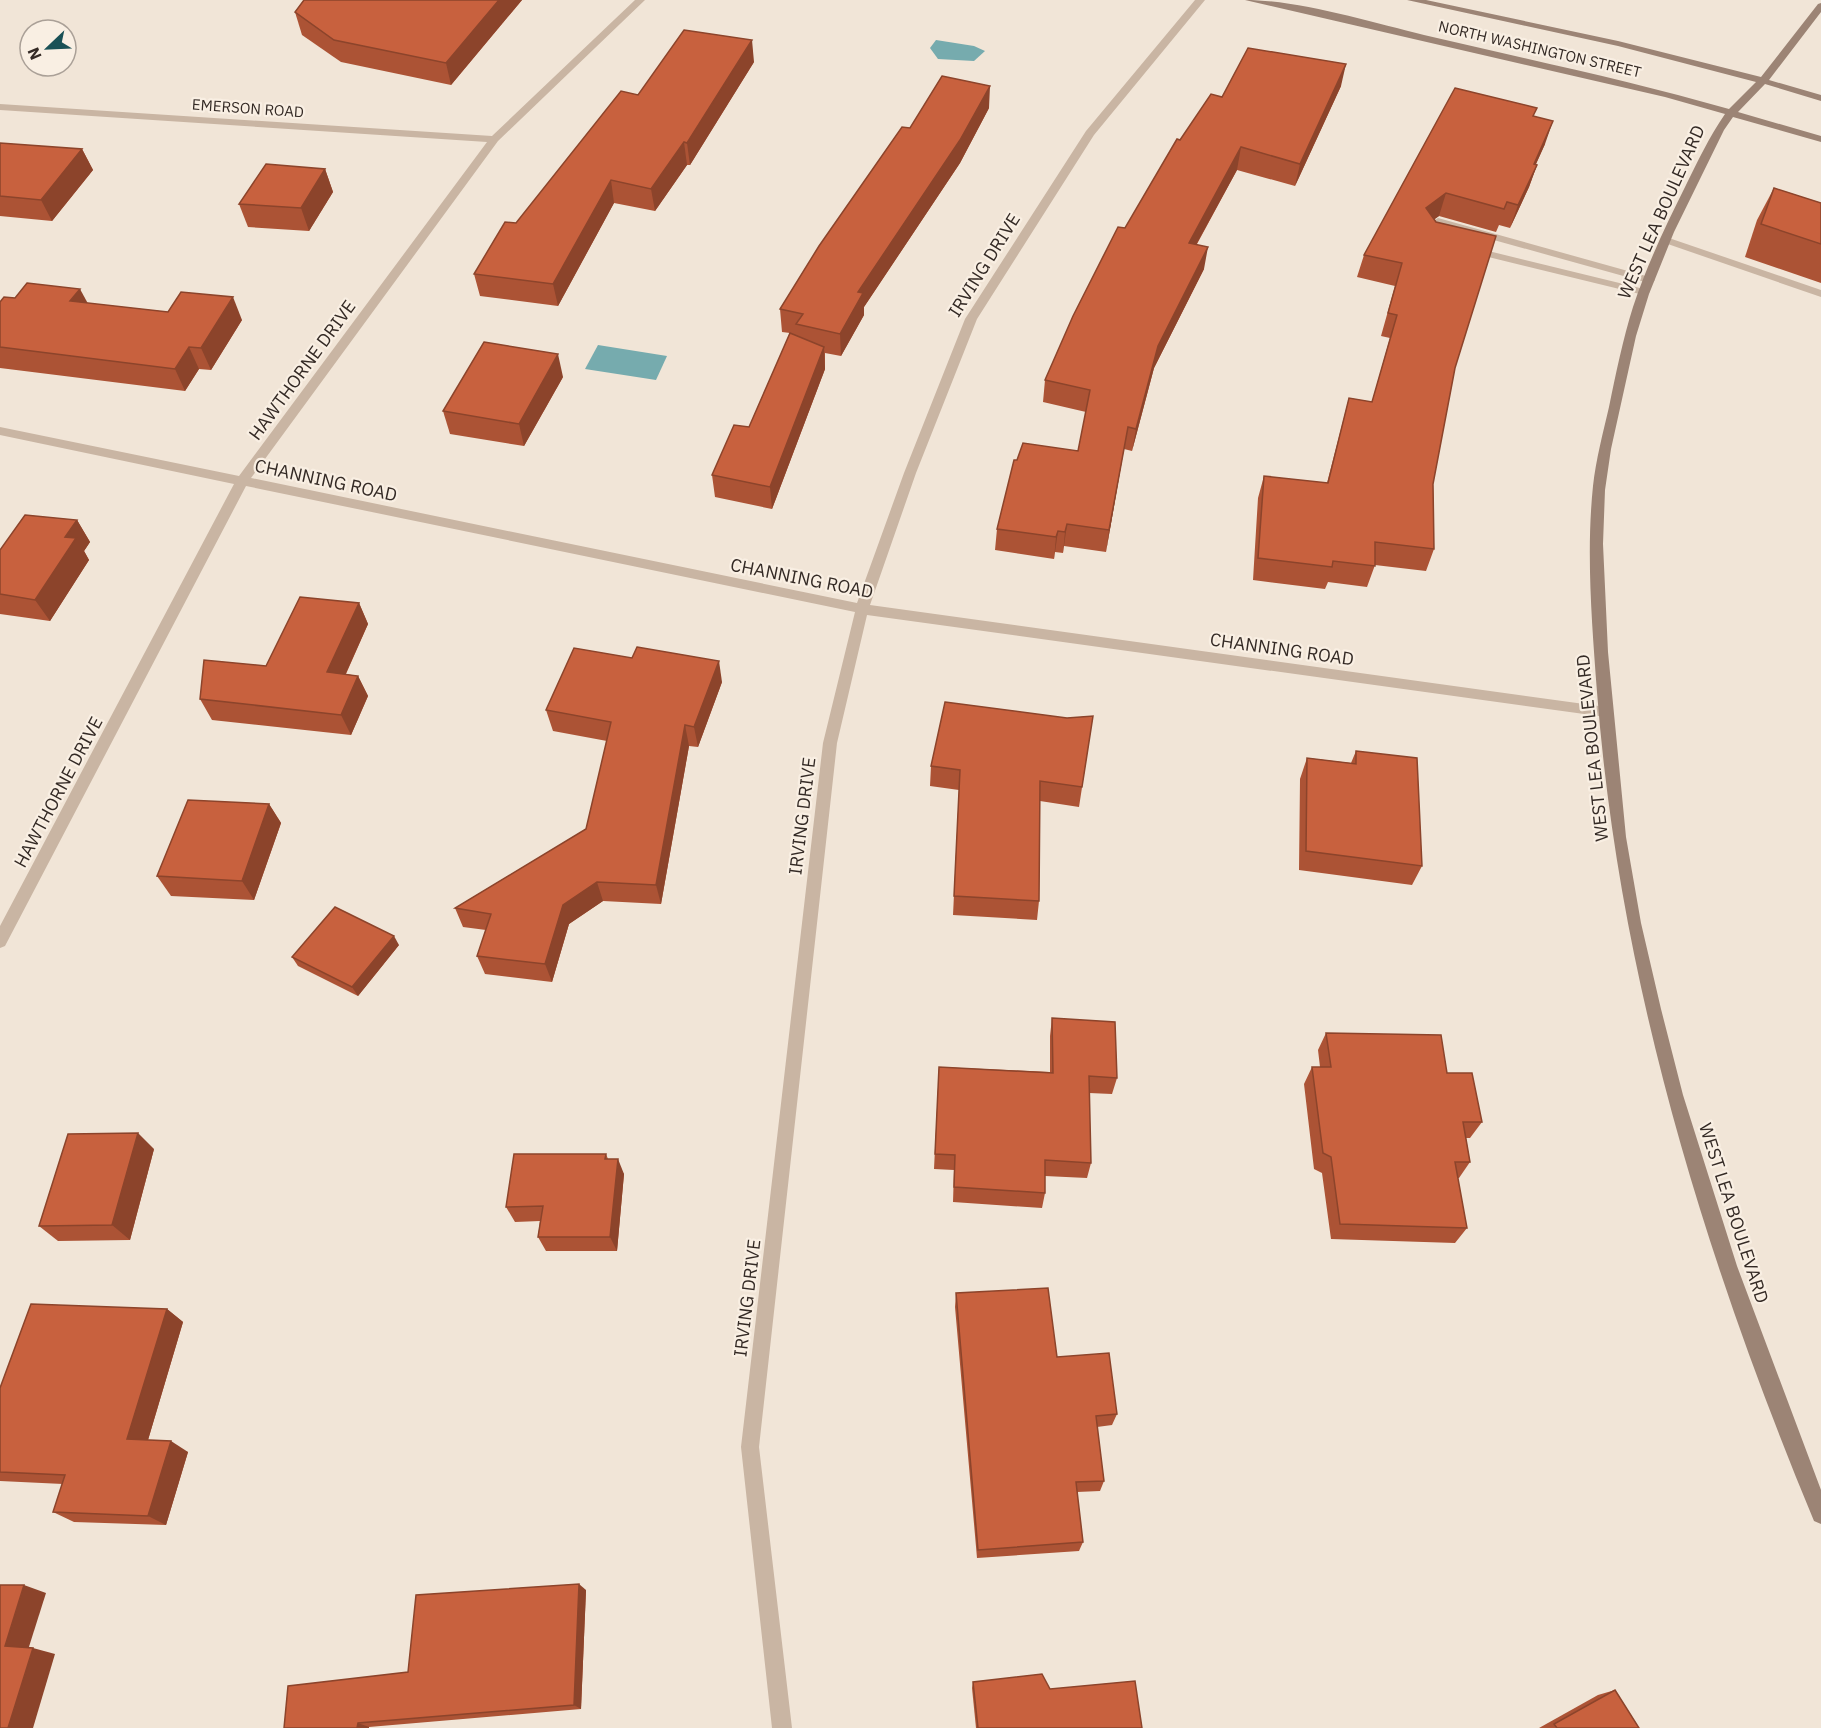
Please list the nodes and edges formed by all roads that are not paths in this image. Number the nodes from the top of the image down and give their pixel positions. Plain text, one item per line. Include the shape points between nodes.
1 (640, 0) edge
2 (1200, 0) edge
3 (1250, 0) edge
4 (1412, 0) edge
5 (1821, 6) edge
6 (1764, 80) junction
7 (1821, 98) edge
8 (0, 106) edge
9 (1730, 114) junction
10 (494, 139) junction
11 (1821, 139) edge
12 (1433, 240) edge
13 (1666, 240) junction
14 (1455, 246) edge
15 (1647, 286) junction
16 (1821, 294) edge
17 (0, 432) edge
18 (242, 481) junction
19 (862, 609) junction
20 (1606, 712) junction
21 (0, 941) edge
22 (1821, 1514) edge
23 (782, 1728) edge

1 - 10 street, HAWTHORNE DRIVE
2 - 19 street, IRVING DRIVE via 1090,133 971,319
3 - 9 street, NORTH WASHINGTON STREET via 1668,95
4 - 6 street, NORTH WASHINGTON STREET
5 - 6 street, WEST LEA BOULEVARD
6 - 7 street, NORTH WASHINGTON STREET
6 - 9 street, WEST LEA BOULEVARD
8 - 10 street, EMERSON ROAD
9 - 11 street, NORTH WASHINGTON STREET
9 - 13 street, WEST LEA BOULEVARD
10 - 18 street, HAWTHORNE DRIVE
12 - 15 street via 1426,231 1438,221
13 - 15 street, WEST LEA BOULEVARD
13 - 16 street
14 - 15 street
15 - 20 street, WEST LEA BOULEVARD via 1624,362 1602,463 1598,605
17 - 18 street, CHANNING ROAD
18 - 19 street, CHANNING ROAD
18 - 21 street, HAWTHORNE DRIVE
19 - 20 street, CHANNING ROAD
19 - 23 street, IRVING DRIVE via 830,743 750,1447
20 - 22 street, WEST LEA BOULEVARD via 1619,838 1646,978 1680,1107 1757,1343

